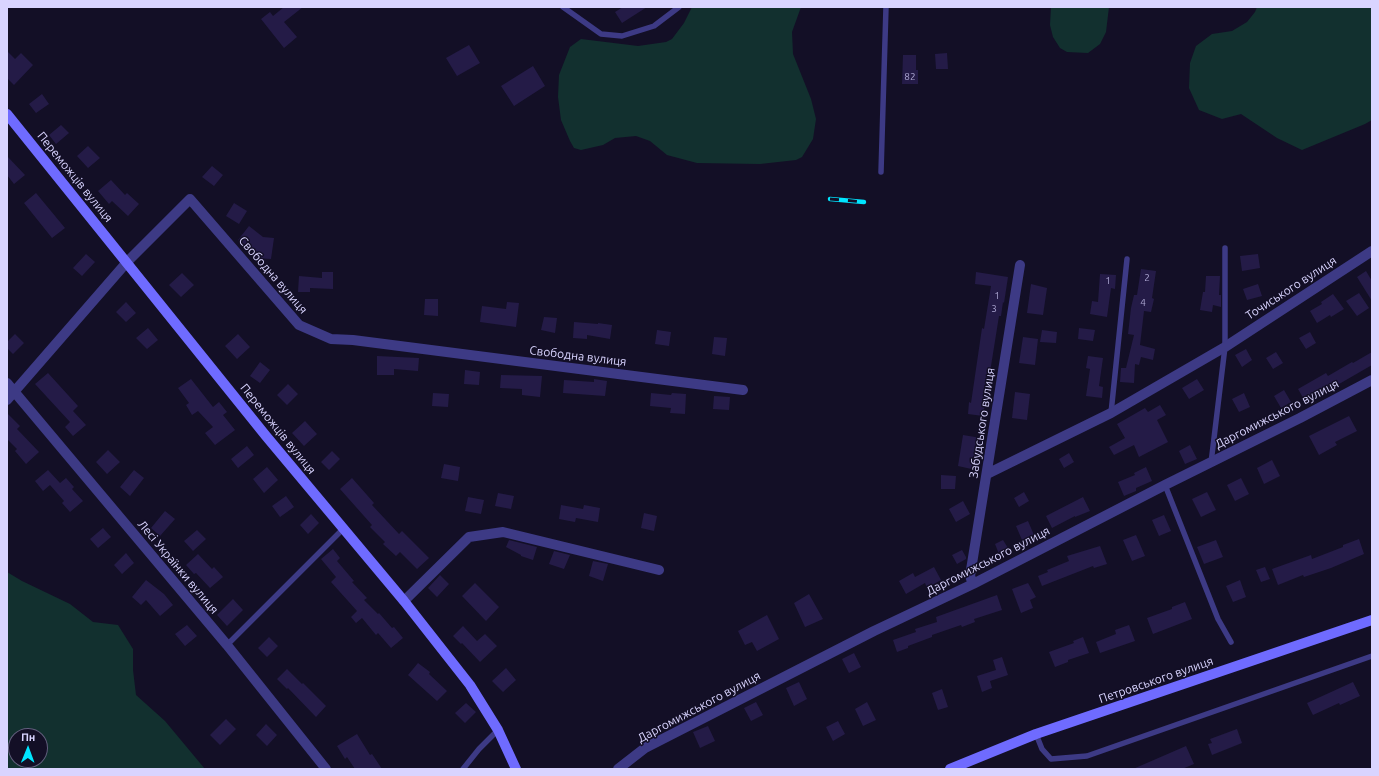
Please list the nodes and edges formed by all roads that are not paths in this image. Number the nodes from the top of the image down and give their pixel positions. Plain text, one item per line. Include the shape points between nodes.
1 (563, 7) edge
2 (679, 7) edge
3 (886, 7) edge
4 (7, 114) edge
5 (880, 172) dead end
6 (1225, 248) dead end
7 (1372, 252) edge
8 (1127, 259) dead end
9 (127, 262) junction
10 (1020, 265) dead end
11 (1225, 347) junction
12 (1372, 380) edge
13 (7, 383) edge
14 (742, 390) dead end
15 (14, 392) junction
16 (7, 400) edge
17 (1111, 413) junction
18 (1211, 463) junction
19 (987, 474) junction
20 (1165, 485) junction
21 (343, 529) junction
22 (659, 570) dead end
23 (973, 584) junction
24 (404, 601) junction
25 (1372, 620) edge
26 (1231, 642) dead end
27 (227, 645) junction
28 (1372, 656) edge
29 (498, 730) junction
30 (1036, 734) junction
31 (326, 769) edge
32 (463, 769) edge
33 (516, 769) edge
34 (618, 769) edge
35 (950, 769) edge

1 - 2 lane via 601,34 622,36 654,26
3 - 5 lane
4 - 9 main road, Переможців вулиця
6 - 11 lane, Точиського вулиця
7 - 11 street, Точиського вулиця
8 - 17 lane
9 - 14 street, Свободна вулиця via 190,200 299,325 332,339
9 - 15 street, Свободна вулиця
9 - 21 main road, Переможців вулиця
10 - 19 street, Забудського вулиця
11 - 17 street, Точиського вулиця
11 - 18 lane, Точиського вулиця
12 - 18 street, Даргомижського вулиця
13 - 15 street, Лесі Українки вулиця
15 - 16 street, Свободна вулиця
15 - 27 street, Лесі Українки вулиця
17 - 19 street, Точиського вулиця
18 - 20 street, Даргомижського вулиця
19 - 23 street, Забудського вулиця via 970,576
20 - 23 street, Даргомижського вулиця
20 - 26 lane via 1218,619
21 - 24 main road, Переможців вулиця
21 - 27 lane
22 - 24 street via 503,532 469,536
23 - 34 street, Даргомижського вулиця via 874,631 645,748
24 - 29 main road, Переможців вулиця via 470,685
25 - 30 main road, Петровського вулиця
27 - 31 street, Лесі Українки вулиця
28 - 30 lane via 1087,756 1051,759 1042,749
29 - 32 lane
29 - 33 main road, Переможців вулиця
30 - 35 main road, Петровського вулиця

